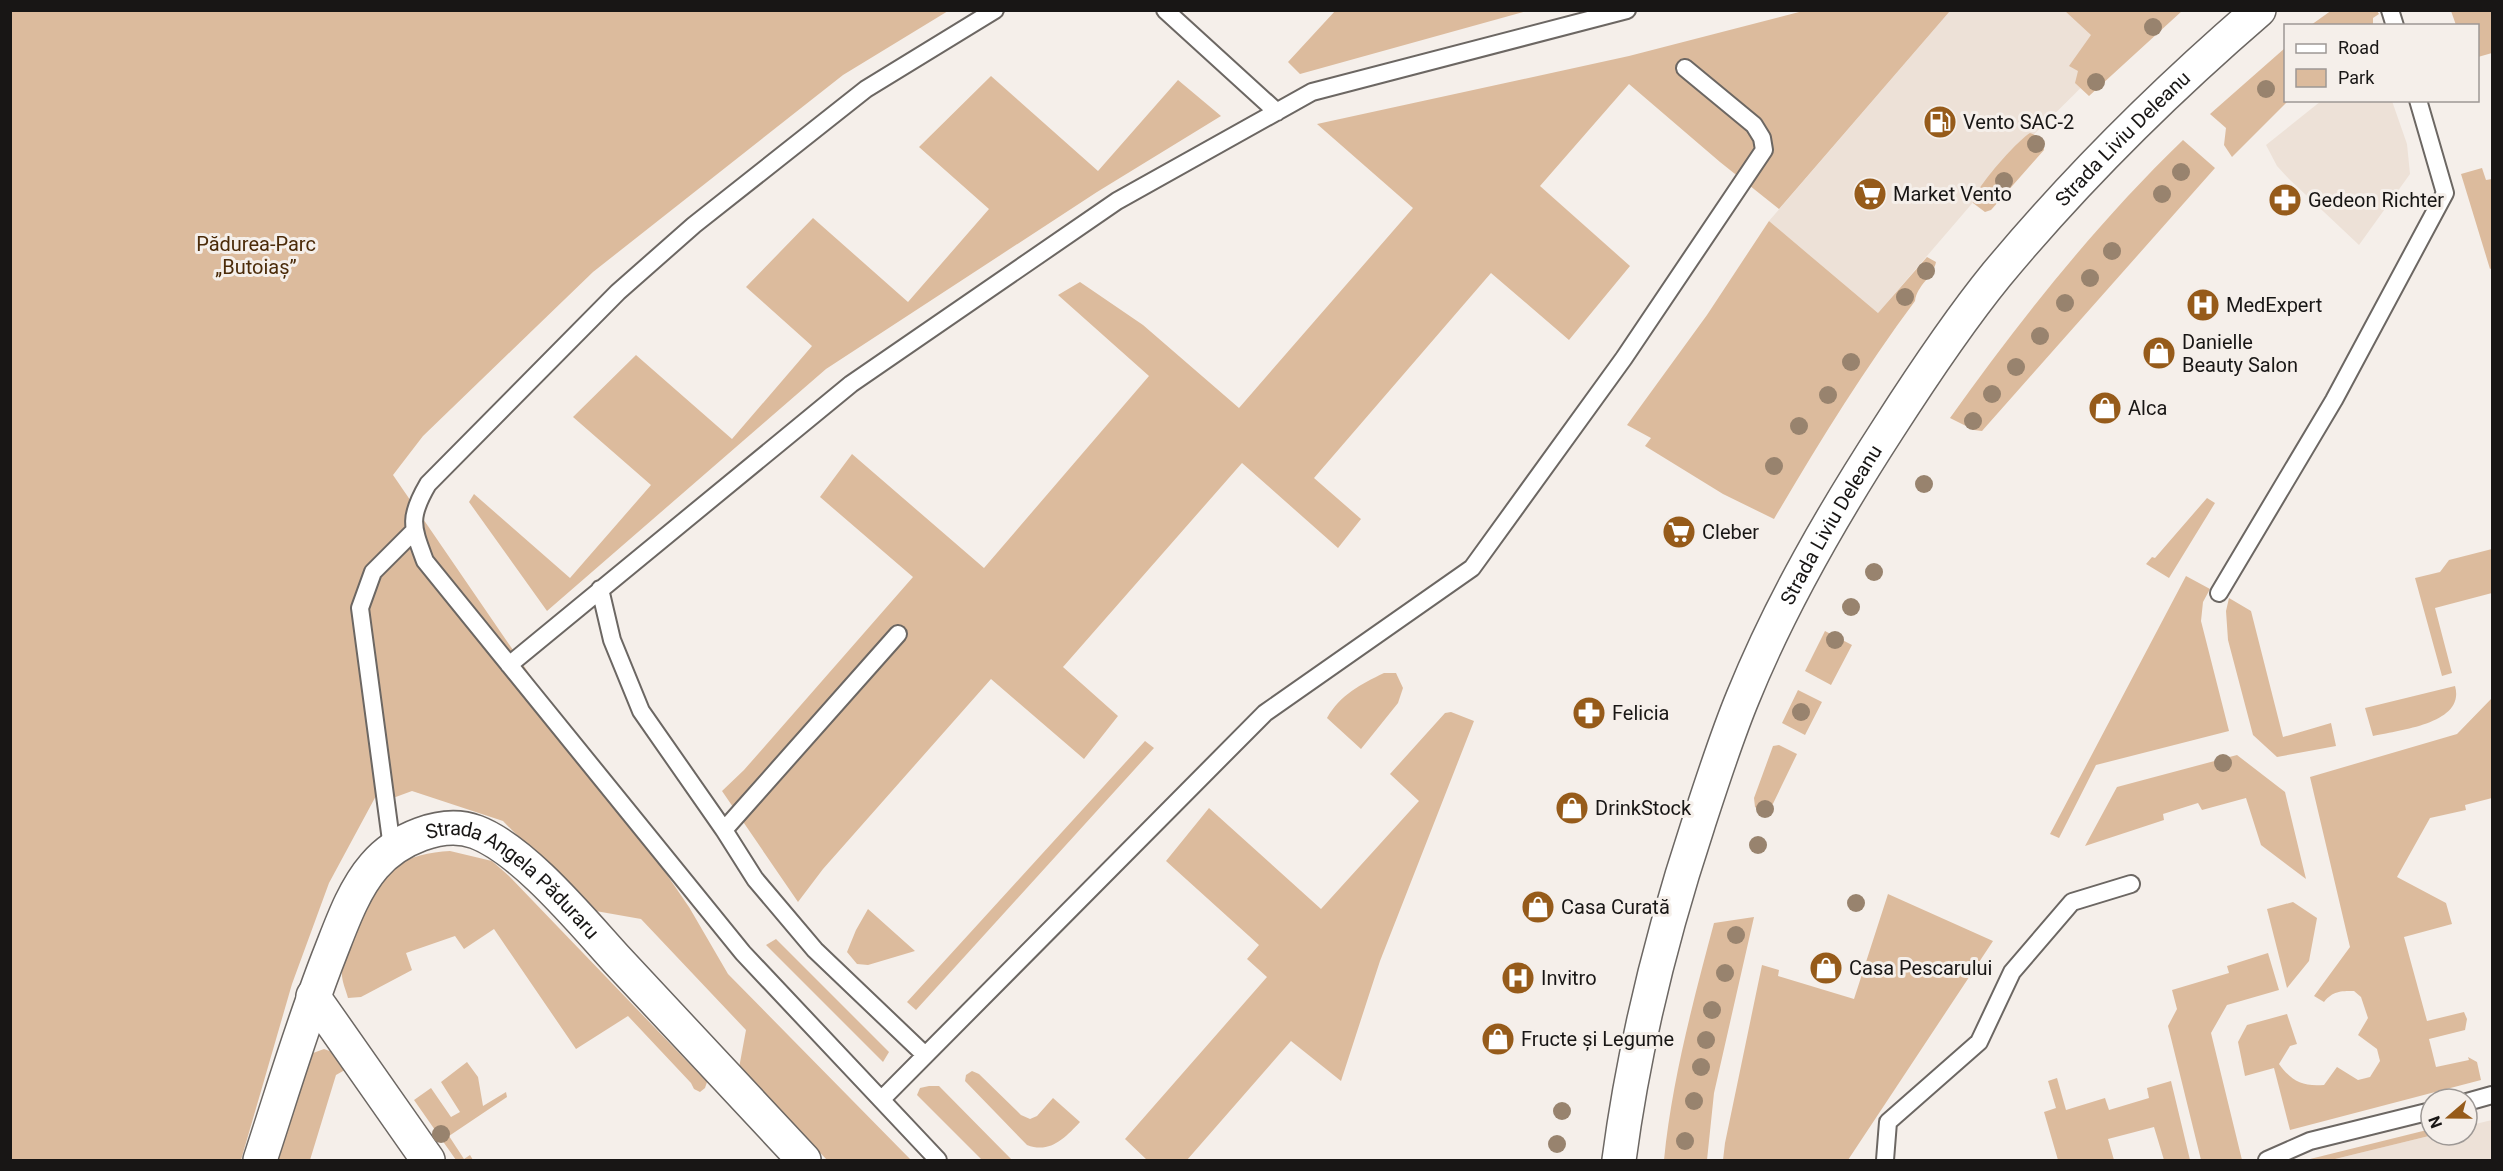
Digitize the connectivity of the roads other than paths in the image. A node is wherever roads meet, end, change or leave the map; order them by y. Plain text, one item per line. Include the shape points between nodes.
1 (995, 10) edge
2 (1165, 10) edge
3 (1628, 10) edge
4 (2259, 11) edge
5 (1685, 68) dead end
6 (2419, 102) edge
7 (1277, 112) junction
8 (414, 531) junction
9 (600, 589) junction
10 (2219, 593) dead end
11 (898, 634) dead end
12 (509, 665) junction
13 (724, 830) junction
14 (392, 848) junction
15 (2131, 884) dead end
16 (313, 996) junction
17 (925, 1055) junction
18 (882, 1099) junction
19 (2419, 1113) edge
20 (260, 1161) edge
21 (428, 1161) edge
22 (804, 1161) edge
23 (938, 1161) edge
24 (1619, 1161) edge
25 (1885, 1161) edge
26 (2267, 1161) edge

1 - 8 lane via 866,89 694,225 618,292 428,484 415,507
2 - 7 lane
3 - 7 lane via 1312,92
4 - 24 main road, Strada Liviu Deleanu via 2159,100 2054,208 1995,276 1919,380 1794,588 1743,697 1673,902 1638,1044
5 - 17 lane via 1754,125 1764,150 1624,358 1472,568 1265,713
6 - 10 lane via 2445,193 2334,400
7 - 9 lane via 1117,201 851,384
8 - 12 lane via 425,561
8 - 14 lane via 373,572 360,608
9 - 12 lane
9 - 13 lane via 612,640 641,711
11 - 13 lane
12 - 18 lane via 743,953
13 - 17 lane via 755,879 815,950
14 - 16 main road, Strada Angela Păduraru via 374,866 358,892
14 - 22 main road, Strada Angela Păduraru via 415,836 456,829 475,832 506,849 553,891
15 - 25 lane via 2072,902 2012,972 1979,1042 1888,1122
16 - 20 main road, Strada Angela Păduraru
16 - 21 main road
17 - 18 lane
18 - 23 lane
19 - 26 lane via 2310,1141

